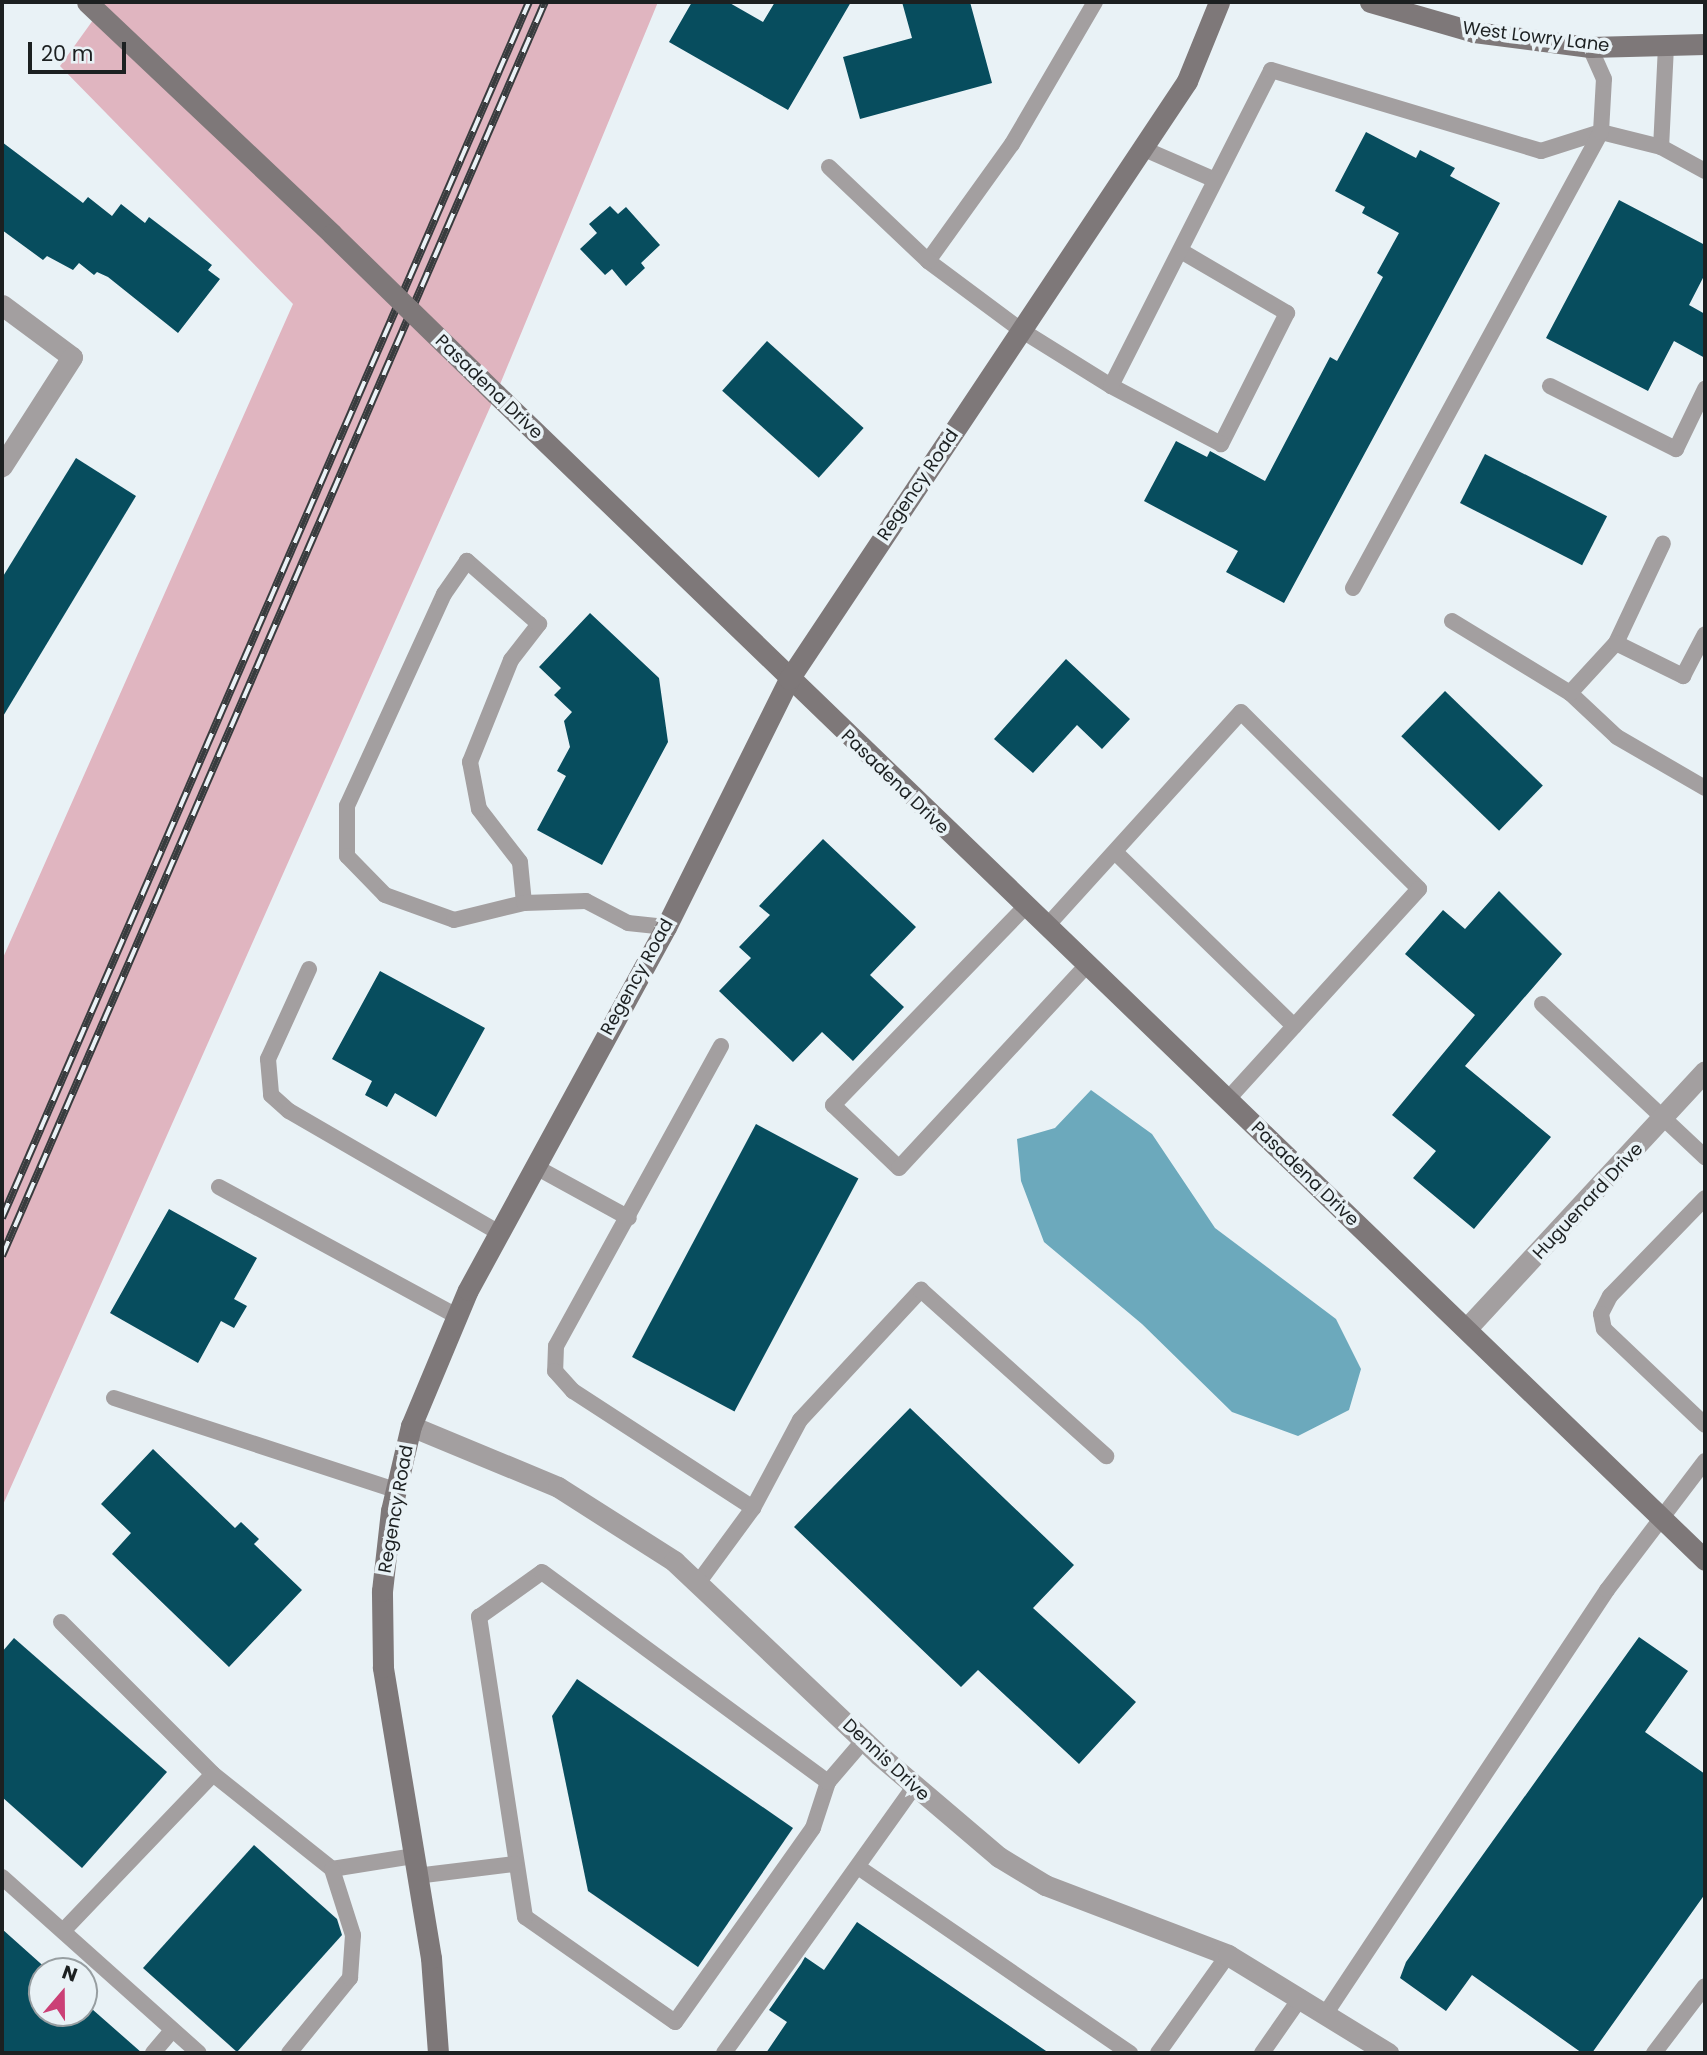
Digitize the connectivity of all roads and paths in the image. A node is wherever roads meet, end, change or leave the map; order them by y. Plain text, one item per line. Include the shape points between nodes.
1 (88, 2) edge
2 (1095, 2) edge
3 (1219, 2) edge
4 (1370, 2) edge
5 (1705, 44) edge
6 (1666, 46) junction
7 (1590, 47) junction
8 (1601, 132) junction
9 (1142, 148) junction
10 (1661, 148) junction
11 (829, 167) dead end
12 (1705, 171) edge
13 (1213, 179) junction
14 (1181, 251) junction
15 (928, 261) junction
16 (2, 305) edge
17 (1021, 330) junction
18 (1111, 386) junction
19 (1550, 386) dead end
20 (1705, 388) edge
21 (2, 466) edge
22 (1663, 543) dead end
23 (1353, 588) dead end
24 (1452, 621) dead end
25 (1705, 634) edge
26 (1616, 643) junction
27 (789, 679) junction
28 (1570, 693) junction
29 (1705, 788) edge
30 (1115, 852) junction
31 (524, 903) junction
32 (1025, 907) junction
33 (666, 927) junction
34 (1046, 927) junction
35 (1086, 966) junction
36 (309, 969) dead end
37 (1542, 1004) dead end
38 (1294, 1026) junction
39 (721, 1046) dead end
40 (1705, 1070) edge
41 (1227, 1100) junction
42 (1665, 1116) junction
43 (1705, 1157) edge
44 (534, 1166) junction
45 (219, 1187) dead end
46 (1705, 1198) edge
47 (629, 1218) junction
48 (498, 1232) junction
49 (455, 1315) junction
50 (1467, 1328) junction
51 (114, 1398) dead end
52 (1705, 1425) edge
53 (411, 1426) junction
54 (1106, 1455) dead end
55 (1705, 1461) edge
56 (396, 1490) junction
57 (753, 1508) junction
58 (1661, 1518) junction
59 (1705, 1560) edge
60 (698, 1583) junction
61 (61, 1622) dead end
62 (864, 1740) junction
63 (213, 1774) junction
64 (828, 1782) junction
65 (915, 1787) junction
66 (514, 1864) junction
67 (415, 1866) junction
68 (858, 1867) junction
69 (332, 1868) junction
70 (2, 1877) edge
71 (63, 1931) junction
72 (1228, 1955) junction
73 (1705, 1986) edge
74 (1301, 1997) junction
75 (1326, 2013) junction
76 (172, 2030) junction
77 (153, 2053) edge
78 (199, 2053) edge
79 (289, 2053) edge
80 (438, 2053) edge
81 (724, 2053) edge
82 (1130, 2053) edge
83 (1158, 2053) edge
84 (1262, 2053) edge
85 (1388, 2053) edge
86 (1654, 2053) edge

1 - 27 street, Pasadena Drive, bridge
2 - 15 lane via 1013,144
3 - 9 street, Regency Road via 1187,81
4 - 7 street, West Lowry Lane via 1474,32
5 - 6 street, West Lowry Lane
6 - 7 street, West Lowry Lane
6 - 10 lane
7 - 8 lane via 1604,79
8 - 10 lane
8 - 13 lane via 1541,151 1270,70
8 - 23 lane
9 - 13 lane
9 - 17 street, Regency Road
10 - 12 lane
11 - 15 lane
13 - 14 lane
14 - 18 lane
14 - 18 lane via 1287,313 1221,444
15 - 17 lane
16 - 21 street via 72,357
17 - 18 lane
17 - 27 street, Regency Road
19 - 20 lane via 1676,449
22 - 26 lane
24 - 28 lane
25 - 26 lane via 1684,676
26 - 28 lane
27 - 32 street, Pasadena Drive
27 - 33 street, Regency Road
28 - 29 lane via 1617,737
30 - 34 lane
30 - 38 lane
30 - 38 lane via 1241,712 1419,888
31 - 31 lane via 454,920 385,895 347,856 347,806 444,594 467,561 539,624 511,660 470,762 479,809 520,862
31 - 33 lane via 586,901 628,923
32 - 34 street, Pasadena Drive
32 - 35 lane via 833,1105 899,1168
33 - 44 street, Regency Road
34 - 35 street, Pasadena Drive
35 - 41 street, Pasadena Drive
36 - 48 lane via 268,1059 271,1095 289,1111
37 - 42 lane
38 - 41 lane
39 - 47 lane
40 - 42 street, Huguenard Drive
41 - 50 street, Pasadena Drive
42 - 43 lane
42 - 50 street, Huguenard Drive
44 - 47 lane
44 - 48 street, Regency Road
45 - 49 lane
46 - 52 lane via 1610,1296 1601,1314 1604,1329
47 - 57 lane via 556,1346 555,1371 573,1391
48 - 49 street, Regency Road
49 - 53 street, Regency Road
50 - 58 street, Pasadena Drive
51 - 56 lane
53 - 56 street, Regency Road
53 - 60 street, Dennis Drive via 589,1503 674,1561
54 - 57 lane via 920,1290 800,1420
55 - 58 lane
56 - 67 street, Regency Road via 382,1591 383,1667
57 - 60 lane
58 - 59 street, Pasadena Drive
58 - 75 lane via 1607,1590
60 - 62 street, Dennis Drive
61 - 63 lane
62 - 64 lane
62 - 65 street, Dennis Drive
63 - 69 lane
63 - 71 lane
64 - 66 lane via 813,1828 675,2022 525,1917
64 - 66 lane via 542,1572 479,1617
65 - 68 lane
65 - 72 street, Dennis Drive via 999,1857 1045,1885
66 - 67 lane
67 - 69 lane
67 - 80 street, Regency Road via 431,1958
68 - 81 lane
68 - 82 lane
69 - 79 lane via 353,1934 350,1978
70 - 71 lane
71 - 76 lane
72 - 74 street, Dennis Drive
72 - 83 lane
73 - 86 lane
74 - 75 street, Dennis Drive
74 - 84 lane
75 - 85 street, Dennis Drive
76 - 77 lane
76 - 78 lane

